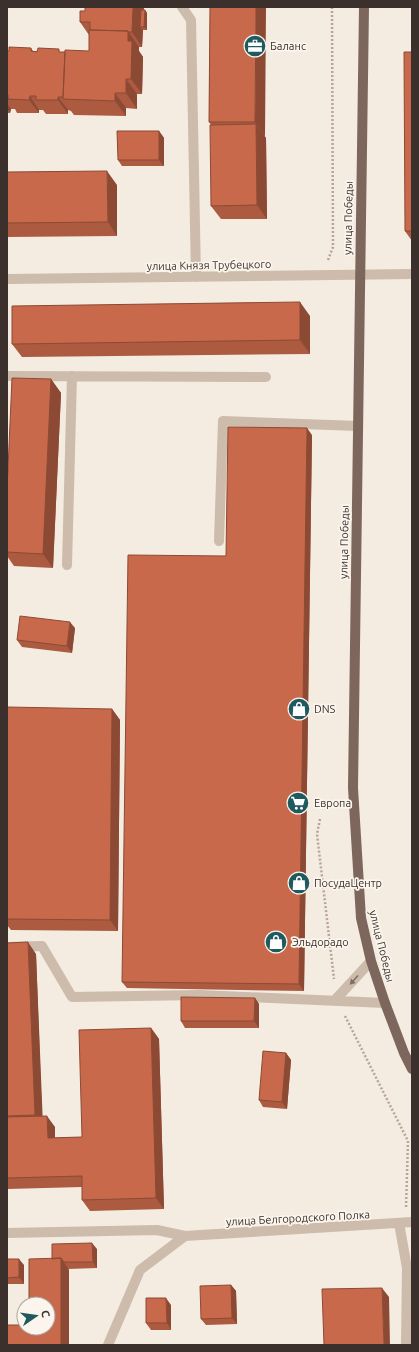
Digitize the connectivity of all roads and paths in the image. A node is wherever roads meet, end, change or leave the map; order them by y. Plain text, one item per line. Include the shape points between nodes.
1 (182, 7) edge
2 (332, 7) edge
3 (364, 7) edge
4 (412, 274) edge
5 (322, 275) junction
6 (359, 275) junction
7 (196, 277) junction
8 (7, 279) edge
9 (7, 376) edge
10 (72, 376) junction
11 (266, 377) dead end
12 (358, 426) junction
13 (219, 541) dead end
14 (67, 565) dead end
15 (320, 819) dead end
16 (7, 947) edge
17 (371, 961) junction
18 (336, 1000) junction
19 (385, 1002) junction
20 (412, 1069) edge
21 (406, 1223) edge
22 (7, 1233) edge
23 (185, 1236) junction
24 (108, 1345) edge
25 (406, 1345) edge

1 - 7 street via 191,20
2 - 5 path via 333,247
3 - 6 main road, улица Победы
4 - 6 street, улица Князя Трубецкого
5 - 6 street, улица Князя Трубецкого
5 - 7 street, улица Князя Трубецкого
6 - 12 main road, улица Победы
7 - 8 street, улица Князя Трубецкого
9 - 10 street
10 - 11 street
10 - 14 street
12 - 13 street via 223,421
12 - 17 main road, улица Победы via 353,788 361,918
15 - 18 path via 317,834
16 - 18 street via 42,946 72,997 199,995
17 -> 18 street
17 - 19 main road, улица Победы
18 - 19 street
18 - 21 path via 408,1141
19 - 20 main road, улица Победы
21 - 23 street, улица Белгородского Полка
21 - 25 street
22 - 23 street, улица Белгородского Полка via 157,1230
23 - 24 street via 140,1270

